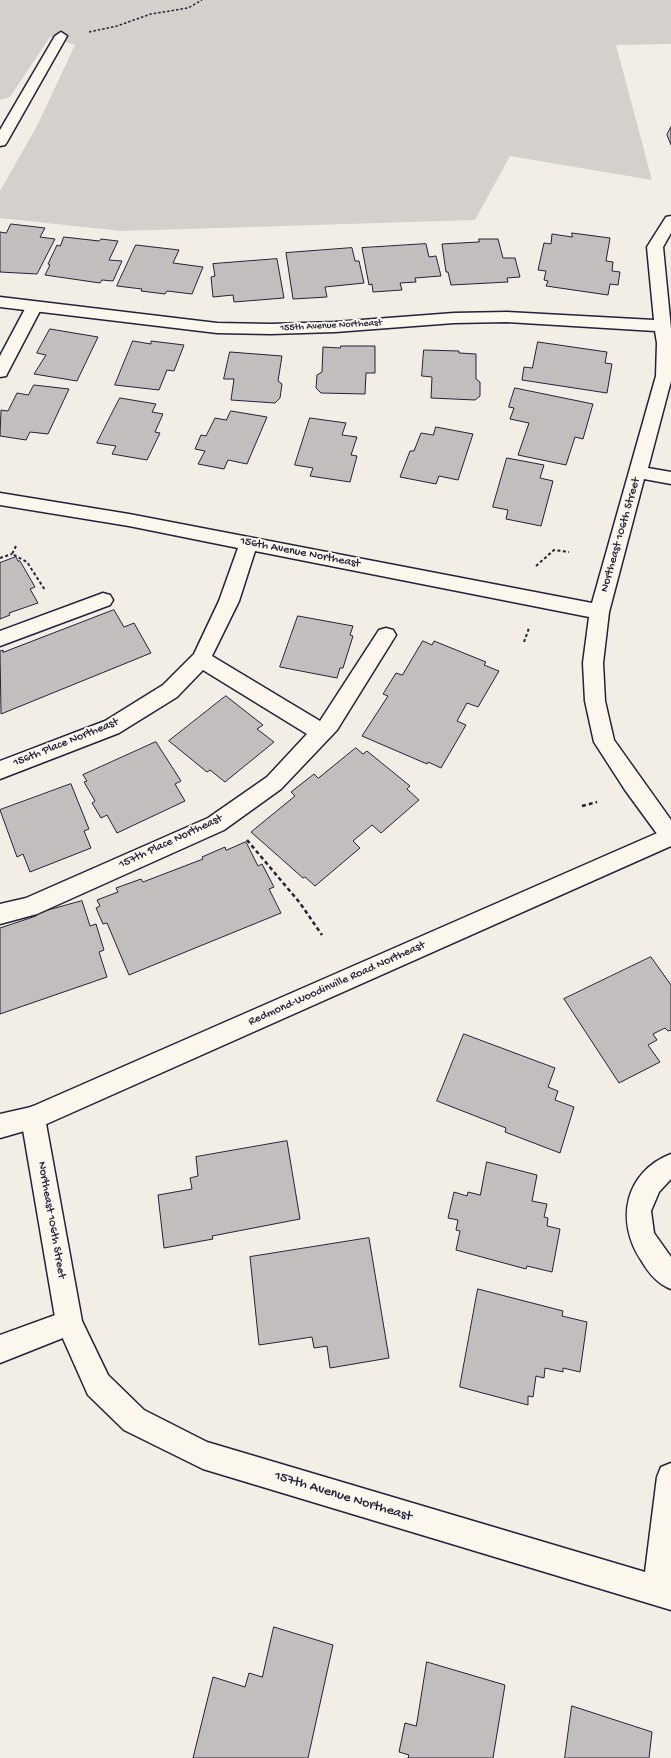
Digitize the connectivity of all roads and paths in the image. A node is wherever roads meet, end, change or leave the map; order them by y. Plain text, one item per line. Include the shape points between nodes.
1 (202, 0) edge
2 (61, 36) joint
3 (0, 142) edge
4 (671, 220) edge
5 (0, 302) edge
6 (34, 307) junction
7 (662, 326) junction
8 (0, 372) edge
9 (638, 472) junction
10 (671, 478) edge
11 (0, 499) edge
12 (249, 543) junction
13 (16, 546) dead end
14 (569, 552) dead end
15 (12, 554) junction
16 (0, 558) edge
17 (536, 566) dead end
18 (46, 592) dead end
19 (103, 600) dead end
20 (599, 612) junction
21 (530, 622) dead end
22 (386, 635) dead end
23 (0, 639) edge
24 (524, 642) dead end
25 (201, 659) junction
26 (322, 733) junction
27 (0, 770) edge
28 (597, 802) dead end
29 (582, 806) dead end
30 (671, 836) edge
31 (246, 839) dead end
32 (0, 914) edge
33 (322, 935) dead end
34 (33, 1118) junction
35 (0, 1126) edge
36 (671, 1166) edge
37 (671, 1276) edge
38 (69, 1323) junction
39 (0, 1349) edge
40 (671, 1477) edge
41 (664, 1593) edge

1 - 2 path via 188,8 151,14 117,26
2 - 3 street
4 - 7 street, Northeast 106th Street via 655,247
5 - 6 street, 155th Avenue Northeast
6 - 7 street, 155th Avenue Northeast via 217,328 271,329 507,317
6 - 8 street
7 - 9 street, Northeast 106th Street via 665,343 664,376
9 - 10 street
9 - 20 street, Northeast 106th Street
11 - 12 street, 156th Avenue Northeast
12 - 20 street, 156th Avenue Northeast
12 - 25 street, 156th Place Northeast via 230,601
13 - 15 path
14 - 17 path via 554,550
15 - 16 path
15 - 18 path via 27,562
19 - 23 street
20 - 30 street, Northeast 106th Street via 593,663 595,701 604,742
21 - 24 path
22 - 26 street, 157th Place Northeast
25 - 26 street
25 - 27 street, 156th Place Northeast via 170,691 112,727
26 - 32 street, 157th Place Northeast via 274,783 216,824 28,907
28 - 29 path
30 - 34 street, Redmond-Woodinville Road Northeast
31 - 33 path via 300,903
34 - 35 street, Redmond-Woodinville Road Northeast
34 - 38 street, Northeast 106th Street
36 - 37 street via 652,1179 641,1197 638,1218 643,1240 654,1260
38 - 39 street
38 - 41 street, 157th Avenue Northeast via 98,1385 134,1420 203,1455
40 - 41 street

